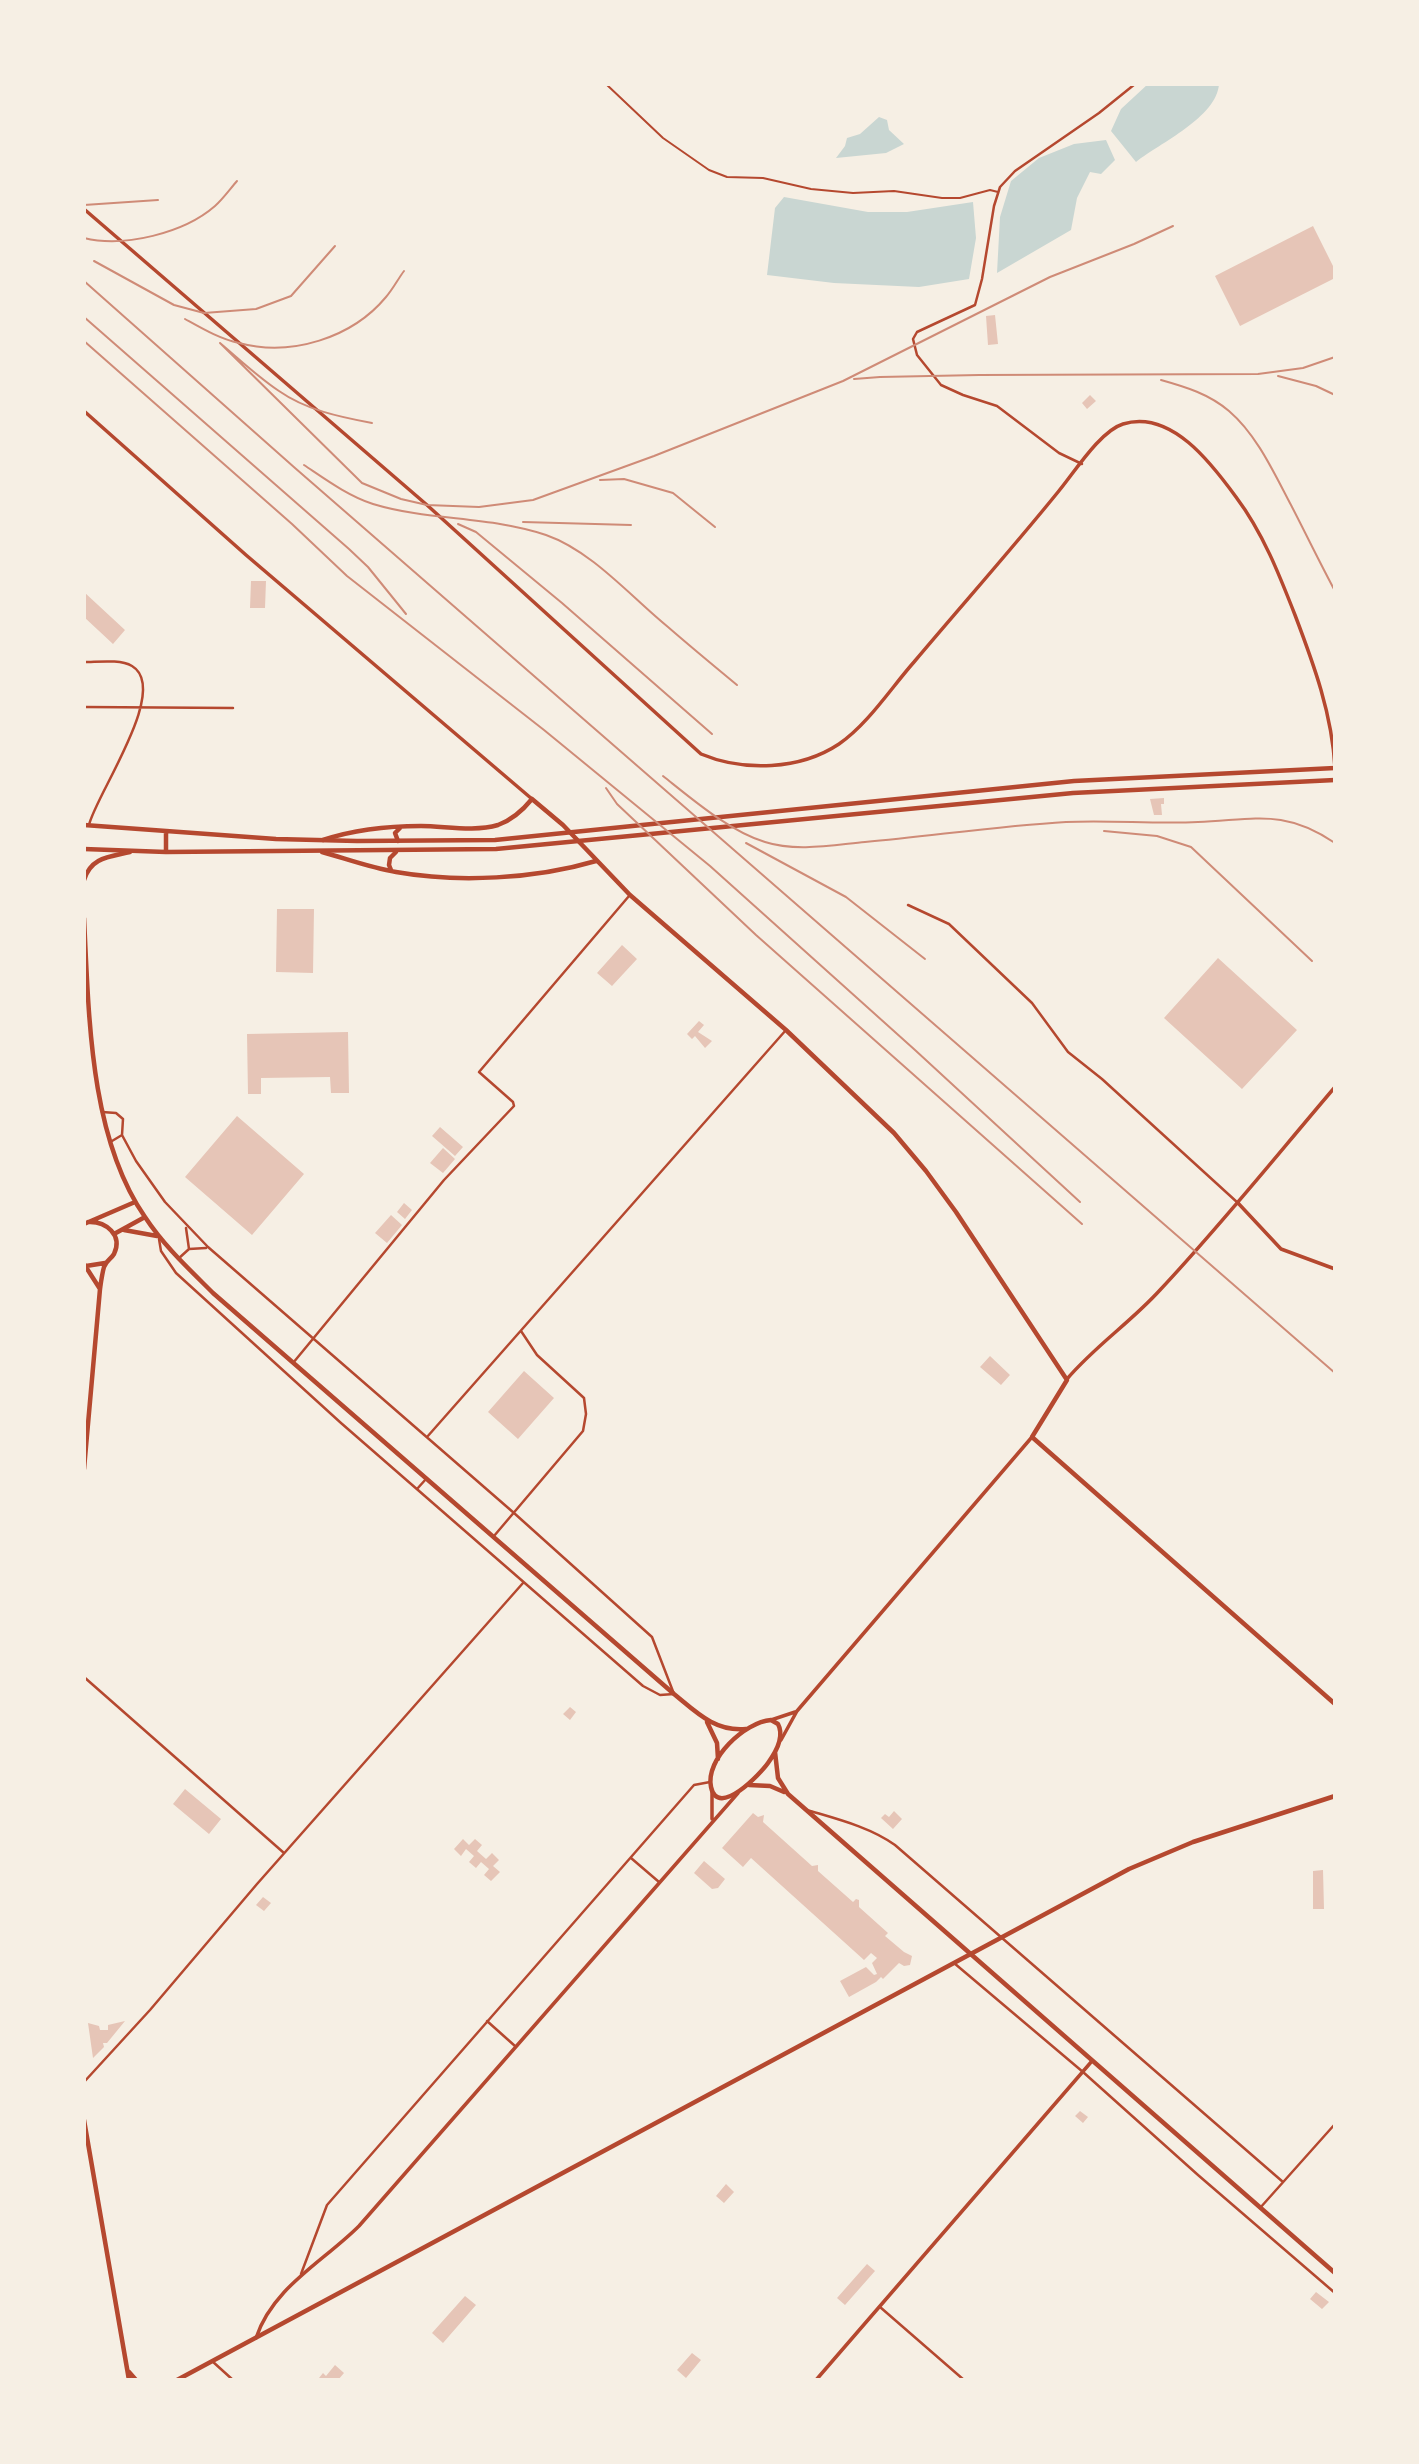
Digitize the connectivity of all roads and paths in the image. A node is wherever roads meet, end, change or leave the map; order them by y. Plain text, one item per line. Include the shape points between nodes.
1 (606, 84) edge
2 (1135, 84) edge
3 (998, 192) junction
4 (84, 209) edge
5 (84, 411) edge
6 (1082, 464) junction
7 (84, 662) edge
8 (84, 707) edge
9 (141, 708) junction
10 (233, 708) dead end
11 (1335, 768) edge
12 (1137, 778) junction
13 (1335, 780) edge
14 (1138, 789) junction
15 (532, 799) junction
16 (86, 825) edge
17 (401, 827) junction
18 (166, 831) junction
19 (306, 839) junction
20 (322, 840) junction
21 (398, 841) junction
22 (84, 849) edge
23 (130, 852) junction
24 (166, 852) junction
25 (306, 852) junction
26 (322, 852) junction
27 (396, 852) junction
28 (596, 862) junction
29 (391, 871) junction
30 (84, 880) edge
31 (630, 895) junction
32 (908, 905) dead end
33 (84, 918) edge
34 (786, 1030) junction
35 (1335, 1087) edge
36 (102, 1112) junction
37 (122, 1135) junction
38 (109, 1142) junction
39 (135, 1202) junction
40 (1238, 1203) junction
41 (145, 1217) junction
42 (86, 1223) edge
43 (186, 1225) junction
44 (124, 1230) junction
45 (114, 1234) junction
46 (159, 1236) junction
47 (208, 1247) junction
48 (189, 1249) junction
49 (178, 1259) junction
50 (106, 1263) junction
51 (85, 1265) edge
52 (1335, 1269) edge
53 (100, 1289) junction
54 (520, 1331) junction
55 (312, 1339) junction
56 (293, 1363) junction
57 (1067, 1380) junction
58 (427, 1437) junction
59 (1032, 1437) junction
60 (84, 1469) edge
61 (426, 1479) junction
62 (417, 1489) junction
63 (514, 1513) junction
64 (494, 1536) junction
65 (523, 1583) junction
66 (84, 1676) edge
67 (674, 1694) junction
68 (1335, 1704) edge
69 (797, 1711) junction
70 (704, 1718) junction
71 (771, 1720) junction
72 (746, 1729) junction
73 (780, 1742) junction
74 (775, 1752) junction
75 (718, 1759) junction
76 (711, 1784) junction
77 (747, 1786) junction
78 (740, 1791) junction
79 (788, 1794) junction
80 (1335, 1796) edge
81 (805, 1809) junction
82 (710, 1824) junction
83 (284, 1853) junction
84 (631, 1858) junction
85 (659, 1882) junction
86 (1001, 1938) junction
87 (971, 1954) junction
88 (954, 1963) junction
89 (488, 2021) junction
90 (515, 2046) junction
91 (1092, 2061) junction
92 (1083, 2072) junction
93 (84, 2082) edge
94 (84, 2120) edge
95 (1335, 2124) edge
96 (1283, 2182) junction
97 (1260, 2208) junction
98 (1335, 2273) edge
99 (301, 2274) junction
100 (1335, 2292) edge
101 (880, 2307) junction
102 (256, 2338) junction
103 (212, 2361) junction
104 (127, 2369) junction
105 (129, 2380) edge
106 (136, 2380) edge
107 (177, 2380) edge
108 (233, 2380) edge
109 (816, 2380) edge
110 (964, 2380) edge

1 - 3 lane via 663,138 727,177 762,178 811,189 894,191 942,198
2 - 3 street via 1015,171
3 - 6 street via 975,305 917,332 915,350 941,385 997,406 1059,453
4 - 6 street via 427,505 701,754 714,760 777,765 840,743
5 - 15 street
6 - 11 street via 1115,427 1144,423 1181,436 1220,475 1264,541 1291,606 1327,710
7 - 9 street via 134,667 143,686
8 - 9 street
9 - 10 street
9 - 16 street
11 - 12 main road
12 - 14 main road
12 - 21 main road via 978,789 543,835
13 - 14 main road
14 - 27 main road via 544,845
15 - 17 main road via 523,810 491,826
15 - 28 main road
16 - 18 main road
17 - 20 main road
17 - 21 main road via 396,833
18 - 19 main road
18 - 24 main road
19 - 20 main road
19 - 25 main road
20 - 21 main road
22 - 23 main road
23 - 24 main road
23 - 30 main road via 97,861 87,869
24 - 25 main road
25 - 26 main road
26 - 27 main road
26 - 29 main road
27 - 29 main road via 388,862
28 - 29 main road via 501,878
28 - 31 main road
31 - 34 main road
31 - 55 street via 479,1072 514,1106 444,1180
32 - 40 street via 949,924 1032,1003 1068,1052
33 - 36 main road
34 - 54 street
34 - 57 main road via 883,1121 926,1171
35 - 40 street
36 - 37 street via 120,1115
36 - 38 main road
37 - 38 street
37 - 43 street via 151,1184
38 - 39 main road
39 - 41 main road
39 - 42 main road
40 - 52 street via 1281,1249
40 - 57 street via 1181,1268
41 - 44 main road
41 - 46 main road
42 - 45 main road via 104,1223
43 - 47 street
43 - 48 street
44 - 45 main road
44 - 46 main road
45 - 50 main road via 116,1246
46 - 49 main road
46 - 62 street via 161,1251 176,1273
47 - 48 street
47 - 55 street
48 - 49 street
49 - 56 main road
50 - 51 main road
50 - 53 main road
51 - 53 main road
53 - 60 main road
54 - 58 street
54 - 63 street via 537,1355 584,1398 586,1414 583,1431
55 - 56 street
55 - 58 street
56 - 61 main road
57 - 59 main road
58 - 63 street
59 - 68 main road
59 - 69 street
61 - 62 street
61 - 64 main road
62 - 65 street
63 - 64 street
63 - 67 street via 652,1637
64 - 67 main road
65 - 67 street via 643,1686 660,1695
65 - 83 street
66 - 83 street
67 - 70 main road
69 - 71 street
69 - 73 street
70 - 72 main road via 720,1727
70 - 75 main road via 713,1731
71 - 72 main road
71 - 73 main road via 780,1727
72 - 75 main road
73 - 74 main road
74 - 77 main road
74 - 79 main road via 778,1778
75 - 76 main road
76 - 78 main road via 724,1798
76 - 82 street via 714,1812
76 - 84 street via 694,1785
77 - 78 main road
77 - 79 main road via 770,1786
78 - 82 street
79 - 81 main road
80 - 86 main road via 1160,1855
81 - 86 street via 888,1839
81 - 87 main road
82 - 85 street
83 - 93 street
84 - 85 street
84 - 89 street
85 - 90 street
86 - 87 main road
86 - 96 street
87 - 88 main road
87 - 91 main road
88 - 92 street
88 - 102 main road
89 - 90 street
89 - 99 street via 327,2205
90 - 99 street via 359,2226
91 - 92 street
91 - 97 main road
92 - 100 street
92 - 101 street
94 - 104 main road
95 - 96 street
96 - 97 street
97 - 98 main road
99 - 102 street via 266,2316
101 - 109 street
101 - 110 street
102 - 103 main road
103 - 107 main road
103 - 108 street
104 - 105 main road
104 - 106 main road

